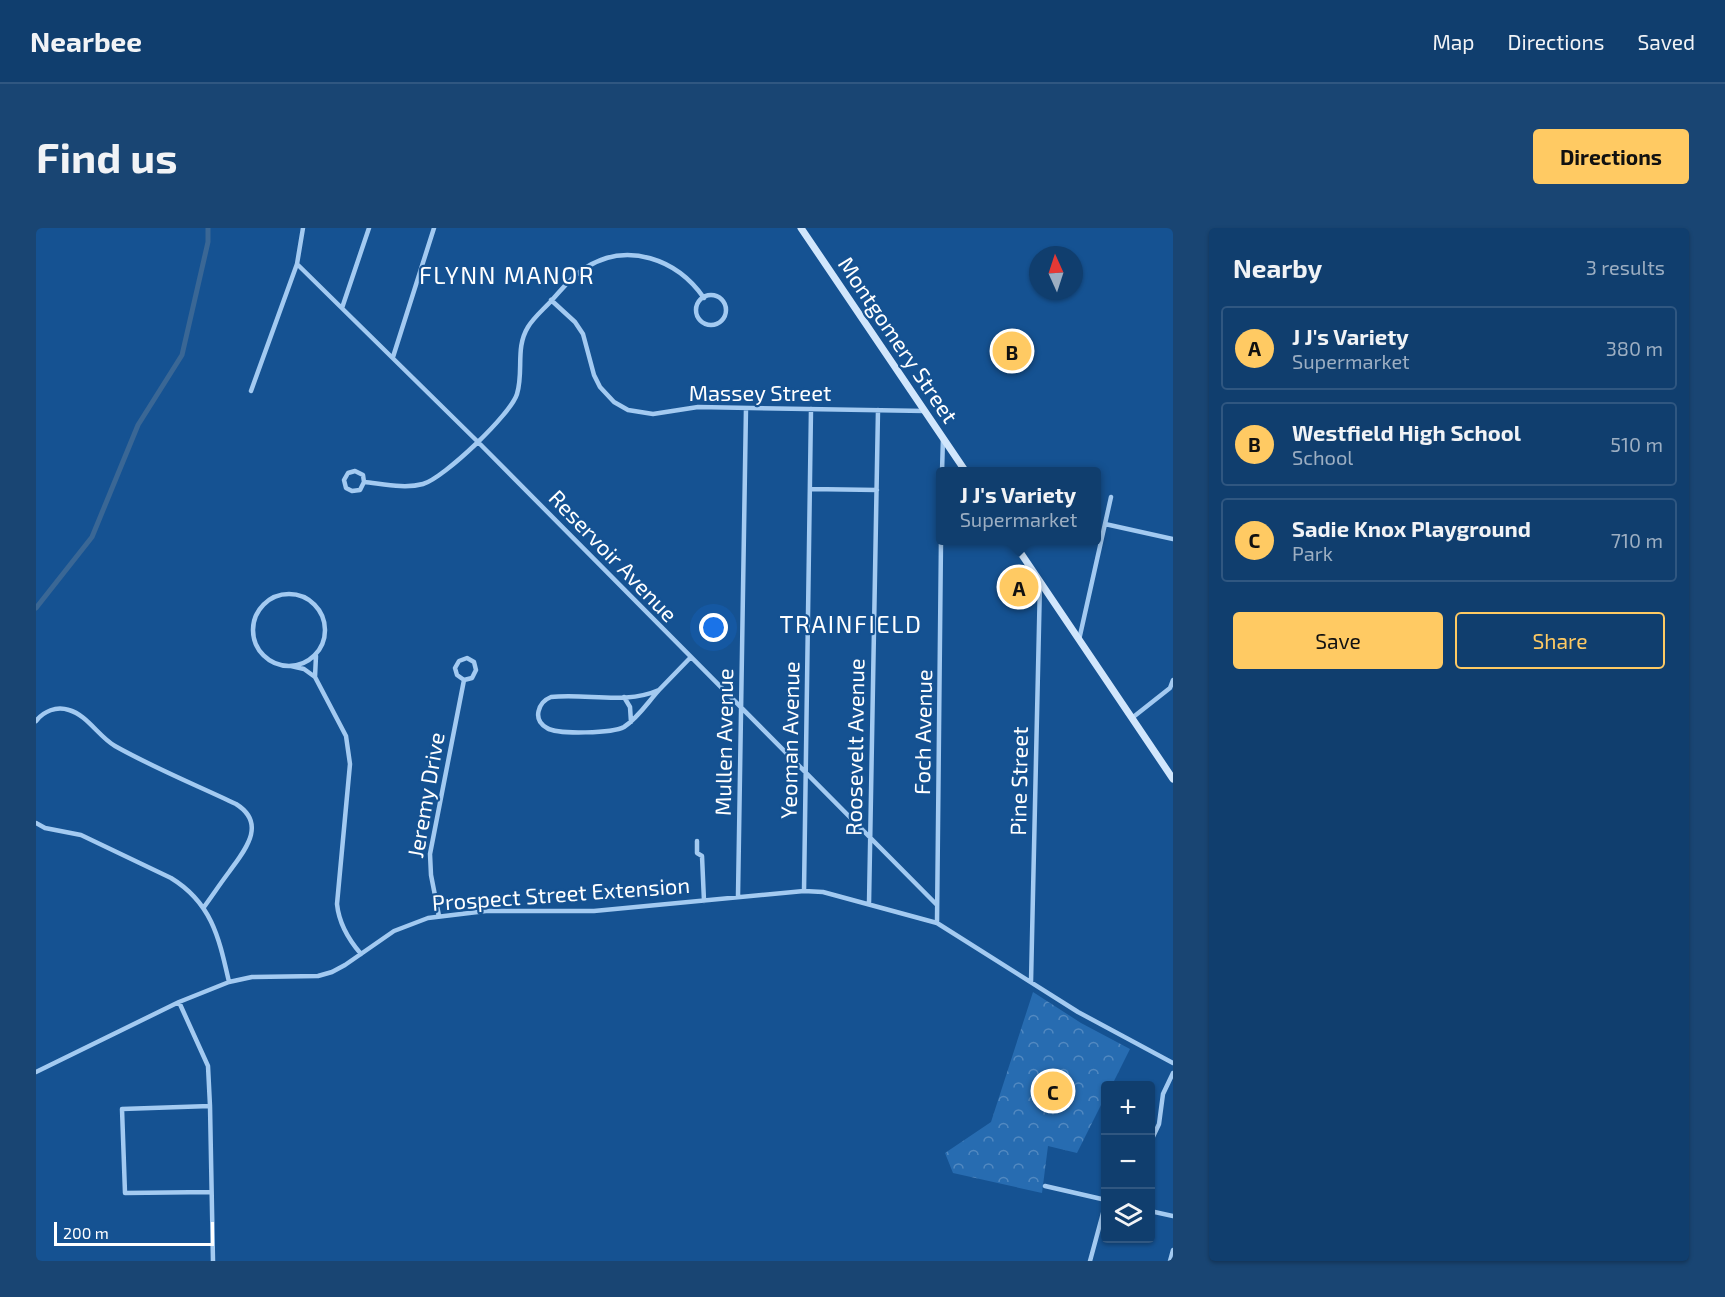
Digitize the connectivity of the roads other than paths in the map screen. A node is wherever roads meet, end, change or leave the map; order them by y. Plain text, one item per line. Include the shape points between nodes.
1 (303, 228) edge
2 (369, 228) edge
3 (434, 228) edge
4 (801, 228) edge
5 (297, 264) junction
6 (704, 298) junction
7 (551, 300) junction
8 (342, 308) junction
9 (393, 357) junction
10 (251, 391) dead end
11 (746, 408) junction
12 (811, 409) junction
13 (878, 410) junction
14 (925, 411) junction
15 (943, 437) junction
16 (477, 441) junction
17 (942, 467) edge
18 (963, 467) edge
19 (364, 482) junction
20 (810, 489) junction
21 (877, 490) junction
22 (1111, 497) dead end
23 (1105, 524) junction
24 (1173, 539) edge
25 (1101, 543) edge
26 (941, 545) edge
27 (1015, 545) edge
28 (1100, 545) edge
29 (1040, 581) junction
30 (1080, 640) junction
31 (317, 654) junction
32 (690, 658) junction
33 (291, 666) junction
34 (315, 677) junction
35 (464, 680) junction
36 (1173, 680) edge
37 (1171, 689) edge
38 (659, 690) junction
39 (624, 697) junction
40 (741, 708) junction
41 (1132, 718) junction
42 (36, 721) edge
43 (631, 722) junction
44 (806, 773) junction
45 (1173, 779) edge
46 (36, 823) edge
47 (870, 840) junction
48 (697, 841) dead end
49 (804, 891) junction
50 (738, 896) junction
51 (704, 901) junction
52 (869, 903) junction
53 (937, 905) junction
54 (204, 908) junction
55 (440, 916) junction
56 (937, 923) junction
57 (361, 954) junction
58 (229, 982) junction
59 (1031, 982) junction
60 (179, 1002) junction
61 (1173, 1063) edge
62 (36, 1072) edge
63 (1173, 1073) edge
64 (210, 1106) junction
65 (1154, 1135) edge
66 (1045, 1186) dead end
67 (211, 1192) junction
68 (1101, 1200) edge
69 (1155, 1212) edge
70 (1173, 1216) edge
71 (1101, 1220) edge
72 (1173, 1250) edge
73 (213, 1261) edge
74 (1090, 1261) edge
75 (1170, 1261) edge

1 - 5 street
2 - 8 street
3 - 9 street
4 - 14 main road, Montgomery Street
5 - 8 street, Reservoir Avenue
5 - 10 street
6 - 6 street via 715,296 724,304 725,315 719,323 708,325 699,318 697,307
6 - 7 street via 670,265 627,255 585,268
7 - 11 street, Massey Street via 579,328 596,382 620,406 653,414 698,407
7 - 16 street via 529,325 521,342 516,398
8 - 9 street, Reservoir Avenue
9 - 16 street, Reservoir Avenue
11 - 12 street, Massey Street
11 - 40 street, Mullen Avenue
12 - 13 street, Massey Street
12 - 20 street, Yeoman Avenue
13 - 14 street, Massey Street
13 - 21 street, Roosevelt Avenue
14 - 15 main road, Montgomery Street
15 - 17 street
15 - 18 main road, Montgomery Street
16 - 19 street via 446,472 428,482 407,486
16 - 32 street, Reservoir Avenue
19 - 19 street via 360,489 352,491 345,487 344,478 357,471
20 - 21 street
20 - 44 street, Yeoman Avenue
21 - 47 street, Roosevelt Avenue
22 - 23 street
23 - 24 street
23 - 25 street
26 - 53 street, Foch Avenue
27 - 29 main road
28 - 30 street
29 - 30 main road
29 - 59 street, Pine Street
30 - 41 main road
31 - 33 street
31 - 33 street via 326,632 320,610 302,595 273,597 257,613 253,636 264,656 274,663
31 - 34 street
32 - 38 street
32 - 40 street, Reservoir Avenue
33 - 34 street
34 - 57 street via 349,747 337,904 346,933
35 - 35 street, Jeremy Drive via 455,668 467,658 474,662 476,670 472,678
35 - 55 street, Jeremy Drive via 430,854
36 - 37 street
37 - 41 street
38 - 39 street
38 - 43 street
39 - 43 street via 630,707
39 - 43 street via 551,696 542,702 538,717 544,727 555,730 607,732
40 - 44 street, Reservoir Avenue
40 - 50 street, Mullen Avenue
41 - 45 main road
42 - 54 street via 52,710 71,710 114,745 244,810 251,823 249,843
44 - 47 street, Reservoir Avenue
44 - 49 street, Yeoman Avenue
46 - 54 street via 81,835 163,874
47 - 52 street, Roosevelt Avenue
47 - 53 street, Reservoir Avenue
48 - 51 street via 697,853 702,856
49 - 50 street, Prospect Street Extension
49 - 52 street, Prospect Street Extension
50 - 51 street, Prospect Street Extension
51 - 55 street, Prospect Street Extension via 594,911 486,911
52 - 56 street, Prospect Street Extension
53 - 56 street, Foch Avenue
54 - 58 street via 216,933
55 - 57 street, Prospect Street Extension via 400,928
56 - 59 street, Prospect Street Extension
57 - 58 street, Prospect Street Extension via 325,974 252,977
58 - 60 street, Prospect Street Extension
59 - 61 street, Prospect Street Extension
60 - 62 street, Prospect Street Extension
60 - 64 street via 208,1066
63 - 65 street via 1163,1094
64 - 67 street
64 - 67 street via 122,1109 125,1193
66 - 68 street
67 - 73 street
69 - 70 street
71 - 74 street
72 - 75 street

